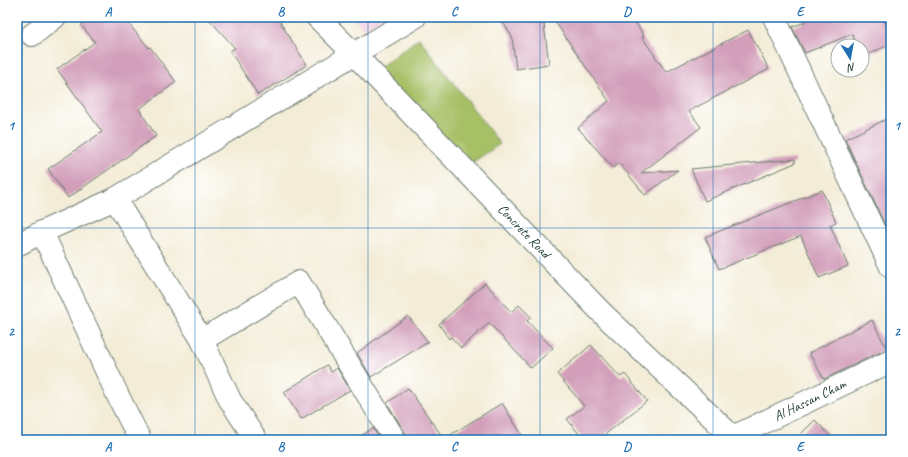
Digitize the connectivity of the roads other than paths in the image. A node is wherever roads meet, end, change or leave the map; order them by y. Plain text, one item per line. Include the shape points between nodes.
1 (55, 17) edge
2 (317, 17) edge
3 (415, 17) edge
4 (774, 17) edge
5 (32, 35) dead end
6 (354, 54) junction
7 (115, 199) junction
8 (42, 232) junction
9 (17, 245) edge
10 (891, 267) edge
11 (202, 340) junction
12 (891, 361) edge
13 (733, 439) edge
14 (140, 440) edge
15 (256, 440) edge
16 (395, 440) edge

1 - 5 street
2 - 6 street, Concrete Road
3 - 6 street
4 - 10 street
6 - 7 street
6 - 13 street, Concrete Road via 602,313
7 - 8 street
7 - 11 street
8 - 9 street
8 - 14 street
11 - 15 street via 230,400
11 - 16 street via 299,282
12 - 13 street, Al Hassan Cham

